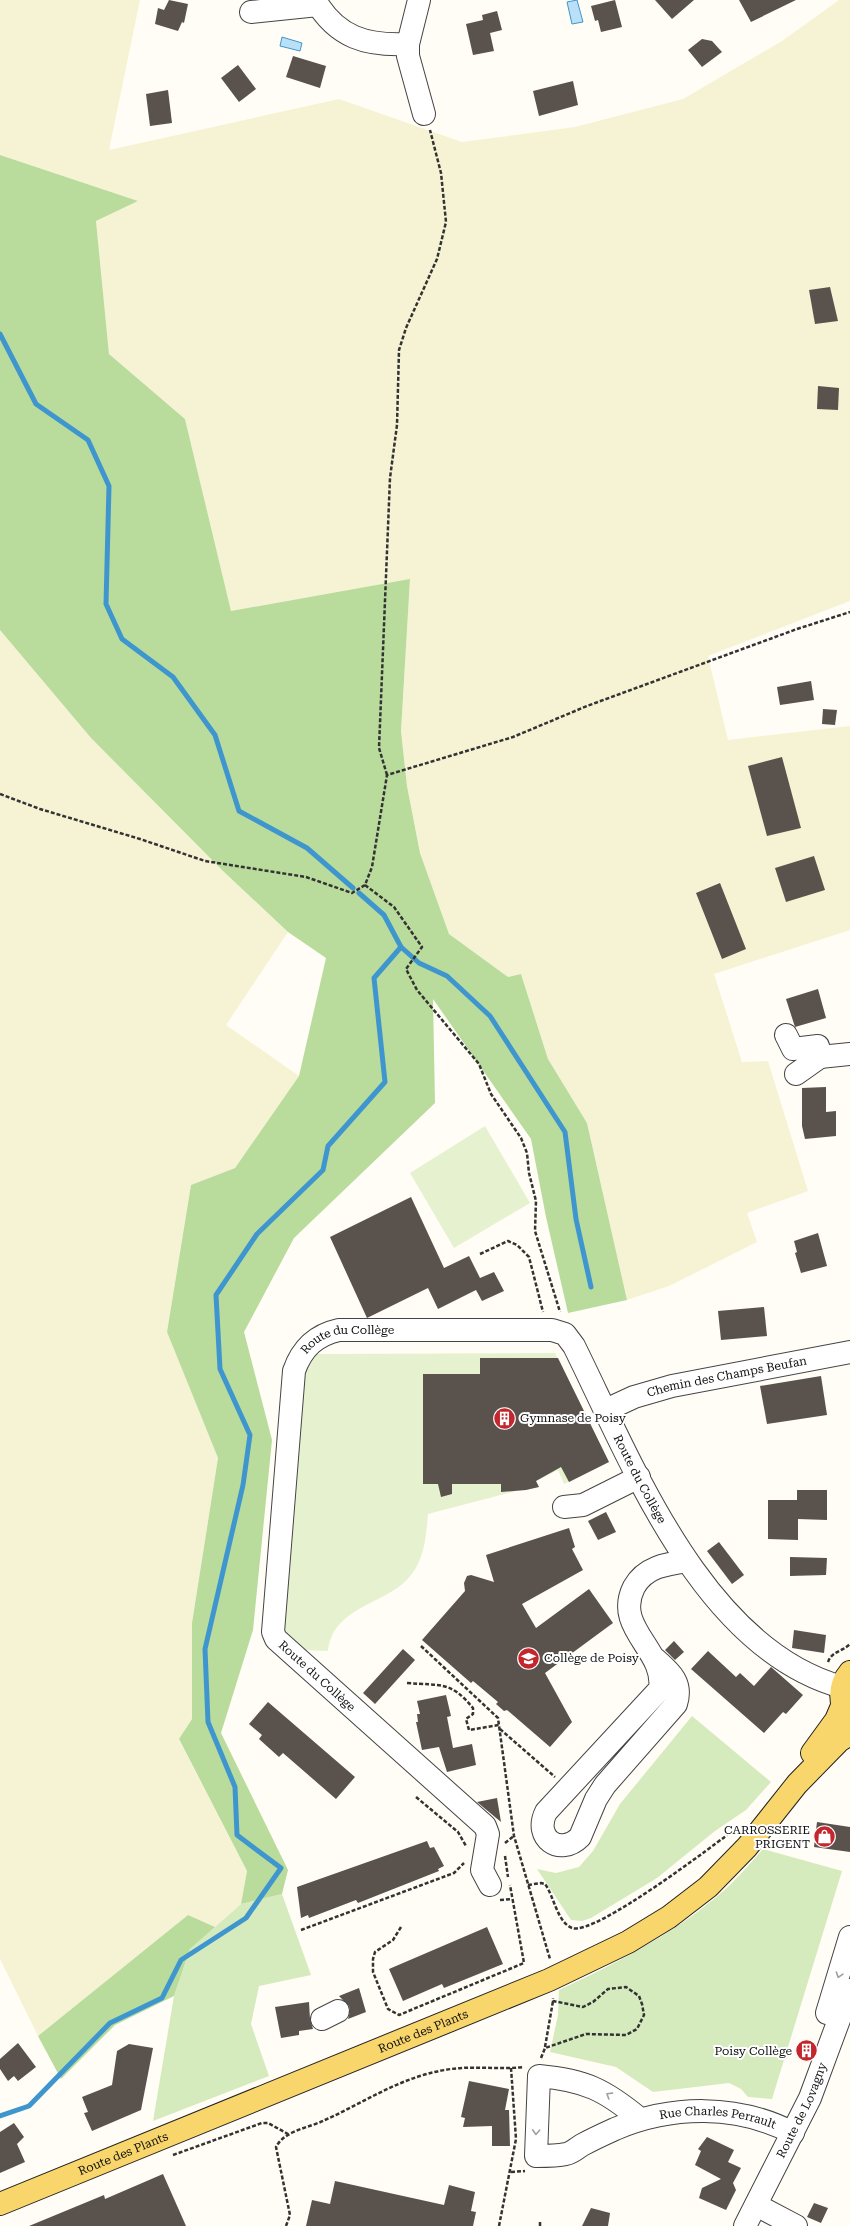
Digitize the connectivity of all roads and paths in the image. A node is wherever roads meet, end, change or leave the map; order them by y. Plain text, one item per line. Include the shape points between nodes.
1 (420, 0) edge
2 (316, 2) edge
3 (251, 12) dead end
4 (408, 44) junction
5 (424, 114) joint
6 (850, 612) edge
7 (387, 775) junction
8 (0, 794) edge
9 (365, 884) junction
10 (786, 1035) dead end
11 (850, 1054) edge
12 (820, 1056) junction
13 (796, 1074) dead end
14 (480, 1254) dead end
15 (554, 1331) junction
16 (844, 1353) edge
17 (606, 1410) junction
18 (639, 1477) junction
19 (564, 1507) dead end
20 (686, 1561) junction
21 (850, 1644) edge
22 (421, 1646) dead end
23 (654, 1658) junction
24 (407, 1683) dead end
25 (842, 1693) edge
26 (499, 1724) junction
27 (500, 1730) junction
28 (850, 1734) edge
29 (797, 1784) junction
30 (569, 1788) junction
31 (416, 1797) dead end
32 (743, 1822) dead end
33 (466, 1850) dead end
34 (504, 1853) dead end
35 (466, 1858) dead end
36 (490, 1884) dead end
37 (528, 1884) junction
38 (402, 1927) dead end
39 (301, 1930) dead end
40 (850, 1937) edge
41 (551, 1959) dead end
42 (850, 1990) edge
43 (554, 1995) dead end
44 (553, 2001) junction
45 (545, 2048) junction
46 (511, 2068) junction
47 (539, 2070) junction
48 (817, 2081) junction
49 (640, 2119) junction
50 (793, 2133) junction
51 (0, 2204) edge
52 (756, 2205) junction
53 (540, 2220) dead end
54 (286, 2226) edge
55 (499, 2226) edge
56 (540, 2226) edge
57 (745, 2226) edge
58 (796, 2226) edge

1 - 4 street
2 - 3 street
2 - 4 street via 337,27 359,40 384,45
4 - 5 street via 410,69
5 - 7 path via 435,144 445,200 446,222 437,259 406,328 399,350 397,425 390,478 379,748
6 - 7 path via 587,706 513,737
7 - 9 path via 377,845
8 - 9 path via 205,861 306,877 352,893
9 - 15 path via 394,907 422,947 406,969 417,990 479,1064 488,1089 516,1129 525,1147 536,1201 535,1231 563,1320
10 - 12 street via 793,1049 818,1046
11 - 12 street
12 - 13 street
14 - 15 path via 508,1240 529,1257
15 - 17 street, Route du Collège via 568,1337 574,1346
15 - 36 street, Route du Collège via 339,1330 321,1336 306,1347 297,1363 293,1380 274,1636 485,1826 488,1834 482,1870
16 - 17 street, Chemin des Champs Beufan via 672,1386 634,1397
17 - 18 street, Route du Collège
18 - 19 street via 583,1505
18 - 20 street, Route du Collège via 669,1536
20 - 23 street via 664,1565 648,1572 632,1592 629,1612 631,1622
20 - 25 street, Route du Collège via 755,1640
21 - 25 path via 830,1656
22 - 26 path via 498,1718
23 - 30 street via 660,1678 660,1689
23 - 30 street via 670,1672 677,1683 676,1704 605,1785 596,1798 580,1837 575,1842 562,1846 545,1836 542,1824 546,1812
24 - 26 path via 434,1683 450,1688 473,1708 473,1714 466,1719 468,1730
25 - 29 main road, Route des Plants via 836,1720 806,1761
26 - 27 path
27 - 30 path
27 - 37 path via 514,1836
28 - 29 main road, Route des Plants via 839,1741
29 - 51 main road, Route des Plants via 747,1847 708,1887 669,1917 628,1942 549,1980
31 - 33 path via 458,1832
32 - 37 path via 672,1876 590,1926 580,1929 565,1921 545,1884
34 - 38 path via 525,1960 522,1966 396,2015 388,2009 374,1975 372,1963 375,1952 393,1940
35 - 39 path via 454,1873
37 - 41 path
40 -> 48 street via 809,2066
42 - 48 street, Route de Lovagny
43 - 44 path
44 - 45 path
44 - 45 path via 583,2007 608,1989 626,1987 639,1996 644,2016 638,2028 626,2035 586,2034
45 - 47 path
46 - 47 path
46 - 54 path via 460,2069 431,2073 394,2086 324,2121 288,2134 276,2147 290,2214
46 - 55 path via 516,2139
49 -> 47 street, Rue Charles Perrault via 612,2096 597,2088
47 -> 49 street, Rue Charles Perrault via 536,2156 567,2154
48 - 50 street, Route de Lovagny
49 - 50 street, Rue Charles Perrault via 682,2111 722,2112 762,2119
50 - 52 street, Route de Lovagny
52 - 57 street, Route de Lovagny
52 - 58 street
53 - 56 path

